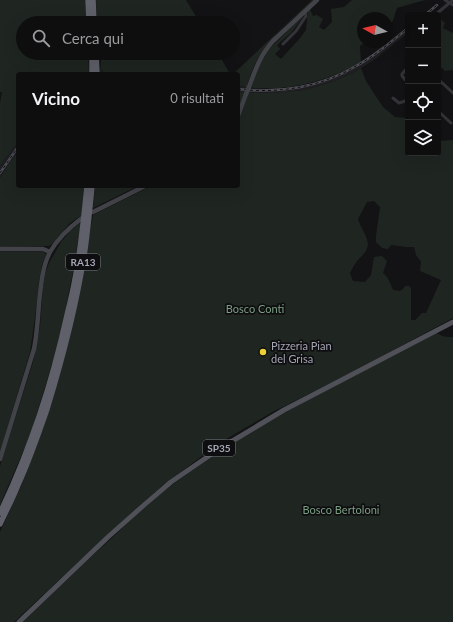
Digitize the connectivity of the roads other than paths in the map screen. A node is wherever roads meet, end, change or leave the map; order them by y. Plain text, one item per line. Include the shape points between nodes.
1 (88, 0) edge
2 (92, 0) edge
3 (317, 0) edge
4 (446, 0) edge
5 (453, 0) edge
6 (449, 3) junction
7 (453, 5) edge
8 (305, 11) junction
9 (438, 12) edge
10 (89, 16) edge
11 (93, 16) edge
12 (283, 44) dead end
13 (92, 60) edge
14 (96, 60) edge
15 (405, 70) edge
16 (92, 72) edge
17 (96, 72) edge
18 (405, 80) edge
19 (441, 82) edge
20 (453, 93) edge
21 (393, 98) dead end
22 (405, 101) edge
23 (240, 110) edge
24 (441, 114) edge
25 (450, 123) dead end
26 (87, 188) edge
27 (92, 188) edge
28 (141, 188) edge
29 (93, 212) dead end
30 (82, 218) dead end
31 (0, 250) edge
32 (50, 252) junction
33 (453, 322) edge
34 (65, 336) junction
35 (30, 449) junction
36 (0, 459) edge
37 (0, 513) edge
38 (0, 524) edge
39 (19, 622) edge

1 - 10 highway
2 - 11 highway
3 - 8 main road
4 - 6 street
5 - 6 street
6 - 7 street
6 - 9 street
8 - 12 street via 306,16 296,32
8 - 23 main road, bridge via 268,46 256,67
13 - 16 highway
14 - 17 highway
15 - 18 street via 402,74
19 - 20 street
21 - 22 street via 399,103
24 - 25 street
26 - 34 highway, RA13
27 - 34 highway, RA13 via 85,249
28 - 29 main road
30 - 32 main road via 66,232
31 - 32 main road via 43,249
32 - 36 main road via 42,278 34,349
33 - 39 main road, SP35 via 284,410 184,473 108,537
34 - 35 highway, RA13
35 - 37 highway, RA13
35 - 38 highway via 18,486

